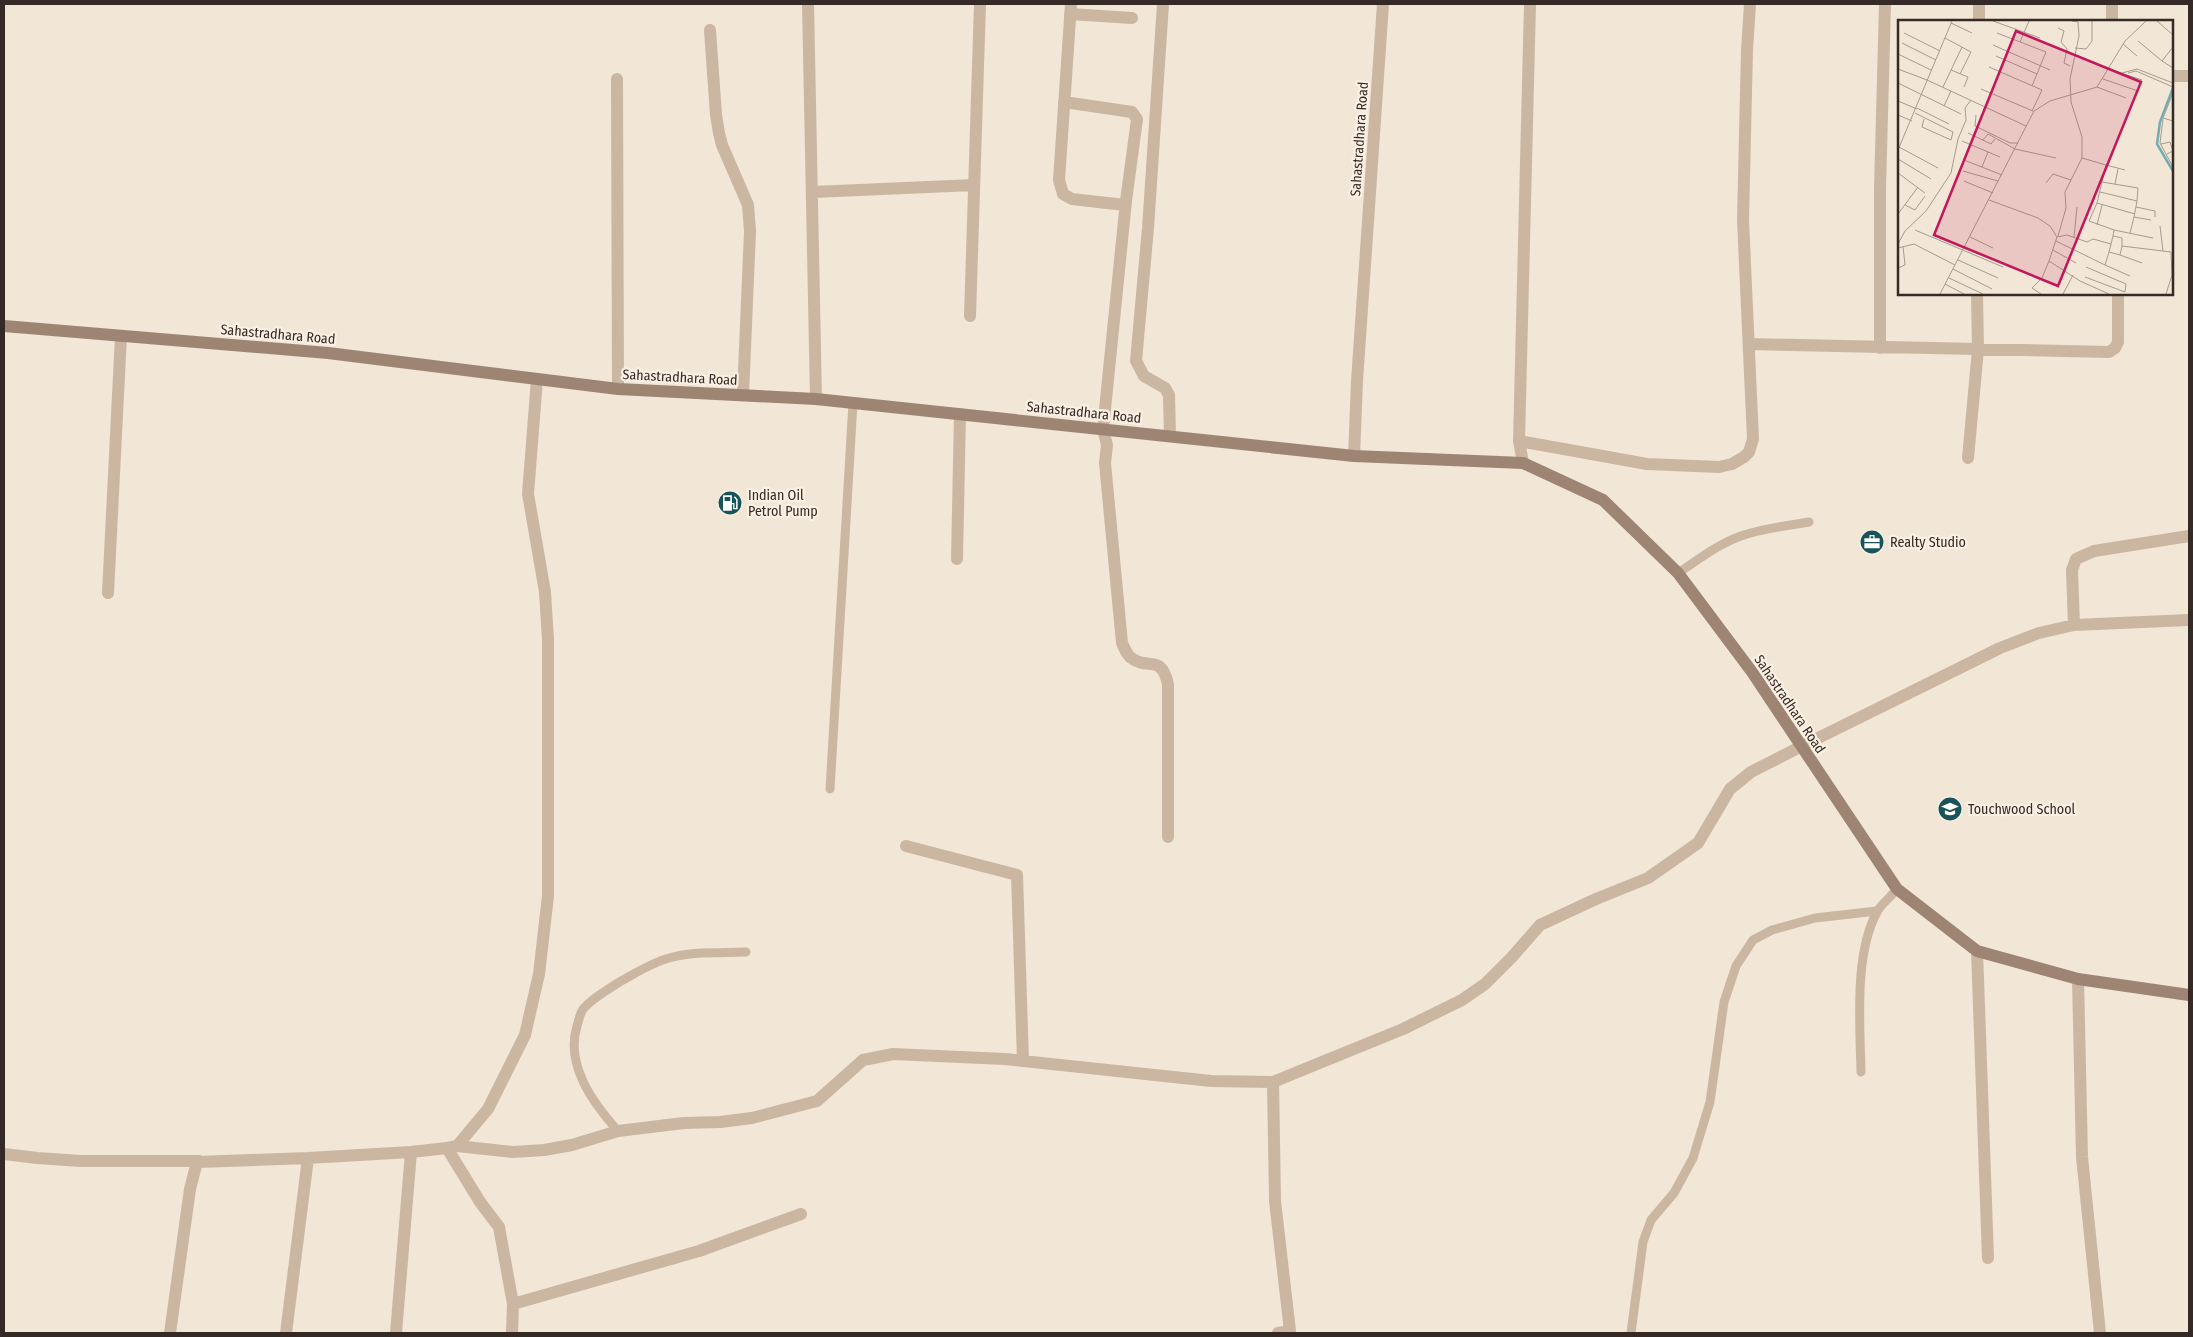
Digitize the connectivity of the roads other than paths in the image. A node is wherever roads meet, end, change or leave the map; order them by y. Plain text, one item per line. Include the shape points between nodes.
1 (808, 4) edge
2 (980, 4) edge
3 (1163, 4) edge
4 (1383, 4) edge
5 (1530, 4) edge
6 (1750, 4) edge
7 (1885, 4) edge
8 (1979, 4) edge
9 (2112, 4) edge
10 (1070, 9) edge
11 (1132, 18) dead end
12 (1978, 20) edge
13 (2112, 20) edge
14 (710, 30) dead end
15 (2173, 76) edge
16 (2189, 76) edge
17 (618, 79) dead end
18 (1064, 102) junction
19 (974, 185) junction
20 (813, 192) junction
21 (1125, 205) junction
22 (1977, 295) edge
23 (2118, 295) edge
24 (970, 316) dead end
25 (4, 326) edge
26 (121, 336) junction
27 (1750, 344) junction
28 (1880, 348) junction
29 (1978, 348) junction
30 (537, 379) junction
31 (618, 389) junction
32 (743, 395) junction
33 (816, 399) junction
34 (853, 403) junction
35 (960, 414) junction
36 (1103, 428) junction
37 (1170, 436) junction
38 (1520, 441) junction
39 (1354, 456) junction
40 (1968, 458) dead end
41 (1524, 463) junction
42 (1809, 522) dead end
43 (2189, 536) edge
44 (957, 559) dead end
45 (1678, 574) junction
46 (108, 592) dead end
47 (2189, 620) edge
48 (2074, 625) junction
49 (1800, 746) junction
50 (830, 789) dead end
51 (1168, 837) dead end
52 (906, 846) dead end
53 (1897, 890) junction
54 (1877, 911) junction
55 (1977, 951) junction
56 (746, 952) dead end
57 (2078, 979) junction
58 (2189, 995) edge
59 (1023, 1061) junction
60 (1861, 1072) dead end
61 (1273, 1082) junction
62 (618, 1131) junction
63 (452, 1147) junction
64 (411, 1152) junction
65 (4, 1154) edge
66 (308, 1158) junction
67 (199, 1161) junction
68 (801, 1214) dead end
69 (1988, 1258) dead end
70 (513, 1304) junction
71 (170, 1333) edge
72 (286, 1333) edge
73 (396, 1333) edge
74 (512, 1333) edge
75 (1286, 1333) edge
76 (1630, 1333) edge
77 (2100, 1333) edge

1 - 20 street
2 - 19 street
3 - 37 street via 1136,361 1144,376 1166,388
4 - 39 street, Sahastradhara Road
5 - 38 street
6 - 27 street via 1743,220
7 - 28 street
8 - 12 street
9 - 13 street
10 - 11 street
10 - 18 street
14 - 32 street via 719,133 748,205
15 - 16 street
17 - 31 street
18 - 21 street via 1059,180 1063,194 1072,200
18 - 21 street via 1134,114 1137,122
19 - 20 street
19 - 24 street
20 - 33 street
21 - 36 street
22 - 29 street
23 - 29 street via 2118,342 2112,351 2044,352
25 - 26 main road, Sahastradhara Road
26 - 30 main road, Sahastradhara Road via 328,354
26 - 46 street
27 - 28 street
27 - 38 street via 1753,439 1748,452 1732,464 1719,467 1647,464
28 - 29 street
29 - 40 street
30 - 31 main road, Sahastradhara Road
30 - 63 street via 528,494 545,592 548,896 539,974 525,1034 488,1109
31 - 32 main road, Sahastradhara Road
32 - 33 main road, Sahastradhara Road
33 - 34 main road, Sahastradhara Road
34 - 35 main road, Sahastradhara Road
34 - 50 lane
35 - 36 main road, Sahastradhara Road
35 - 44 street
36 - 37 main road, Sahastradhara Road
36 - 51 street via 1122,643 1134,661 1162,668 1168,684
37 - 39 main road, Sahastradhara Road
38 - 41 street
39 - 41 main road, Sahastradhara Road
41 - 45 main road, Sahastradhara Road via 1603,500
42 - 45 lane via 1741,536
43 - 48 street via 2094,551 2076,559 2072,570
45 - 49 main road, Sahastradhara Road via 1752,672
47 - 48 street
48 - 49 street via 2039,633 2000,648
49 - 53 main road, Sahastradhara Road
49 - 61 street via 1751,772 1730,789 1698,843 1648,878 1540,925 1485,984 1462,1000 1403,1030
52 - 59 street via 1017,875
53 - 54 lane
53 - 55 main road, Sahastradhara Road
54 - 60 lane via 1866,937 1859,1002
54 - 76 lane via 1815,918 1772,930 1753,940 1736,966 1724,1002 1710,1102 1693,1158 1674,1193 1651,1220 1643,1242
55 - 57 main road, Sahastradhara Road
55 - 69 street
56 - 62 lane via 668,958 603,992 583,1009 573,1051 584,1084 599,1110
57 - 58 main road, Sahastradhara Road
57 - 77 street via 2082,1157
59 - 61 street via 1211,1081
59 - 62 street via 893,1054 863,1060 817,1101 780,1112 720,1122
61 - 75 street via 1275,1201
62 - 63 street via 544,1150 513,1152
63 - 64 street
63 - 70 street via 480,1202 499,1227
64 - 66 street
64 - 73 street
65 - 67 street via 81,1161
66 - 67 street
66 - 72 street
67 - 71 street via 190,1189
68 - 70 street via 699,1251
70 - 74 street

